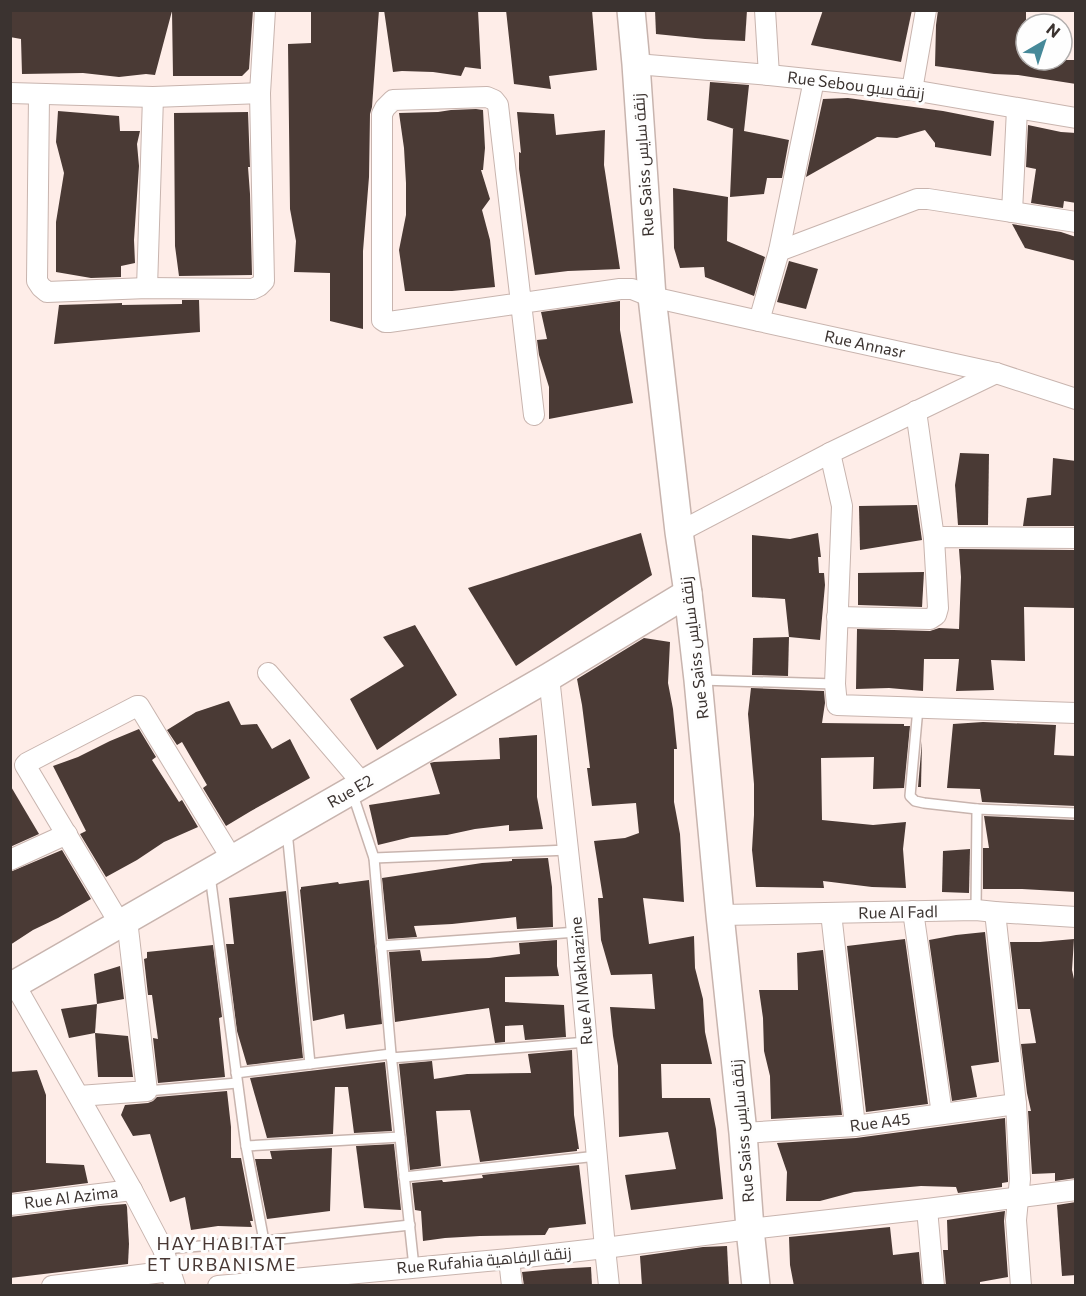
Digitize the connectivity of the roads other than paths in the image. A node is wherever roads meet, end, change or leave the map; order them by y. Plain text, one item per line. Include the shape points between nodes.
1 (265, 10) edge
2 (631, 10) edge
3 (765, 10) edge
4 (926, 10) edge
5 (636, 64) junction
6 (769, 75) junction
7 (814, 80) junction
8 (912, 90) junction
9 (10, 93) edge
10 (260, 93) junction
11 (39, 95) junction
12 (153, 98) junction
13 (1017, 109) junction
14 (1076, 118) edge
15 (1012, 212) junction
16 (1076, 222) edge
17 (779, 251) junction
18 (147, 288) junction
19 (652, 297) junction
20 (521, 303) junction
21 (759, 321) junction
22 (996, 373) junction
23 (1076, 399) edge
24 (916, 411) junction
25 (534, 415) dead end
26 (830, 453) junction
27 (679, 532) junction
28 (934, 538) junction
29 (1076, 538) edge
30 (688, 593) junction
31 (837, 617) junction
32 (268, 673) dead end
33 (549, 677) junction
34 (698, 680) junction
35 (835, 684) junction
36 (918, 708) junction
37 (1076, 713) edge
38 (358, 787) junction
39 (977, 809) junction
40 (1076, 813) edge
41 (287, 828) junction
42 (66, 834) junction
43 (568, 850) junction
44 (374, 858) junction
45 (10, 860) edge
46 (221, 866) junction
47 (913, 911) junction
48 (985, 911) junction
49 (831, 913) junction
50 (720, 915) junction
51 (124, 922) junction
52 (1075, 922) edge
53 (577, 932) junction
54 (381, 946) junction
55 (13, 986) edge
56 (587, 1042) junction
57 (391, 1056) junction
58 (310, 1064) junction
59 (237, 1078) junction
60 (147, 1091) junction
61 (79, 1096) junction
62 (1016, 1104) junction
63 (942, 1114) junction
64 (855, 1126) junction
65 (744, 1133) junction
66 (400, 1137) junction
67 (246, 1146) junction
68 (597, 1156) junction
69 (404, 1177) junction
70 (132, 1190) junction
71 (1076, 1190) edge
72 (1018, 1197) junction
73 (10, 1205) edge
74 (927, 1209) junction
75 (410, 1225) junction
76 (750, 1229) junction
77 (264, 1241) junction
78 (605, 1248) junction
79 (164, 1249) junction
80 (509, 1259) junction
81 (414, 1268) junction
82 (394, 1277) edge
83 (173, 1278) edge
84 (52, 1286) edge
85 (218, 1286) edge
86 (512, 1286) edge
87 (609, 1286) edge
88 (756, 1286) edge
89 (934, 1286) edge
90 (1022, 1286) edge

1 - 10 street
2 - 5 street, Rue Saiss زنقة سايس
3 - 6 street
4 - 8 street
5 - 6 street, Rue Sebou زنقة سبو
5 - 19 street, Rue Saiss زنقة سايس
6 - 7 street, Rue Sebou زنقة سبو
7 - 8 street, Rue Sebou زنقة سبو
7 - 17 street
8 - 13 street, Rue Sebou زنقة سبو
9 - 11 street
10 - 12 street
10 - 18 street via 264,281 253,289
11 - 12 street
11 - 18 street via 37,281 47,292
12 - 18 street
13 - 14 street, Rue Sebou زنقة سبو
13 - 15 street
15 - 16 street
15 - 17 street via 917,200
17 - 21 street
19 - 20 street, Rue Annasr via 620,289
19 - 21 street, Rue Annasr
19 - 27 street, Rue Saiss زنقة سايس
20 - 20 street, Rue Annasr via 498,105 487,97 393,100 382,114 382,320
20 - 25 street
21 - 22 street, Rue Annasr
22 - 23 street, Rue Annasr
22 - 24 street
24 - 26 street
24 - 28 street
26 - 27 street
26 - 31 street via 842,506
27 - 30 street, Rue Saiss زنقة سايس
28 - 29 street
28 - 31 street via 936,615 930,619
30 - 33 street, Rue E2
30 - 34 street, Rue Saiss زنقة سايس
31 - 35 street
32 - 38 street
33 - 38 street, Rue E2
33 - 43 street, Rue Al Makhazine
34 - 35 lane
34 - 50 street, Rue Saiss زنقة سايس
35 - 36 street via 837,705
36 - 37 street
36 - 39 lane via 910,796 924,803
38 - 41 street, Rue E2
38 - 44 lane
39 - 40 lane
39 - 48 lane
41 - 46 street, Rue E2
41 - 58 lane
42 - 45 street
42 - 46 street via 25,764 139,706
42 - 51 street
43 - 44 lane
43 - 53 street, Rue Al Makhazine
44 - 54 lane
46 - 51 street, Rue E2
46 - 59 lane
47 - 48 street, Rue Al Fadl
47 - 49 street, Rue Al Fadl
47 - 63 street
48 - 52 street, Rue Al Fadl
48 - 62 street
49 - 50 street, Rue Al Fadl
49 - 64 street
50 - 65 street, Rue Saiss زنقة سايس
51 - 55 street, Rue E2
51 - 60 street
53 - 54 lane
53 - 56 street, Rue Al Makhazine
54 - 57 lane
55 - 61 street
56 - 57 lane
56 - 68 street, Rue Al Makhazine
57 - 58 lane
57 - 66 lane
58 - 59 lane
59 - 60 lane
59 - 67 lane
60 - 61 street
61 - 70 street
62 - 63 street, Rue A45
62 - 72 street
63 - 64 street, Rue A45
64 - 65 street, Rue A45
65 - 76 street, Rue Saiss زنقة سايس
66 - 67 lane
66 - 69 lane
67 - 77 lane
68 - 69 lane
68 - 78 street, Rue Al Makhazine
69 - 75 lane
70 - 73 street, Rue Al Azima
70 - 79 street
71 - 72 street, Rue Rufahia زنقة الرفاهية
72 - 74 street, Rue Rufahia زنقة الرفاهية
72 - 90 street via 1016,1220
74 - 76 street, Rue Rufahia زنقة الرفاهية
74 - 89 street
75 - 77 lane
75 - 81 lane
76 - 78 street, Rue Rufahia زنقة الرفاهية
76 - 88 street, Rue Saiss زنقة سايس
77 - 79 lane
78 - 80 street, Rue Rufahia زنقة الرفاهية
78 - 87 street, Rue Al Makhazine
79 - 83 street
80 - 81 street, Rue Rufahia زنقة الرفاهية
80 - 86 street
81 - 82 street, Rue Rufahia زنقة الرفاهية
82 - 85 street, Rue Rufahia زنقة الرفاهية
83 - 84 street

